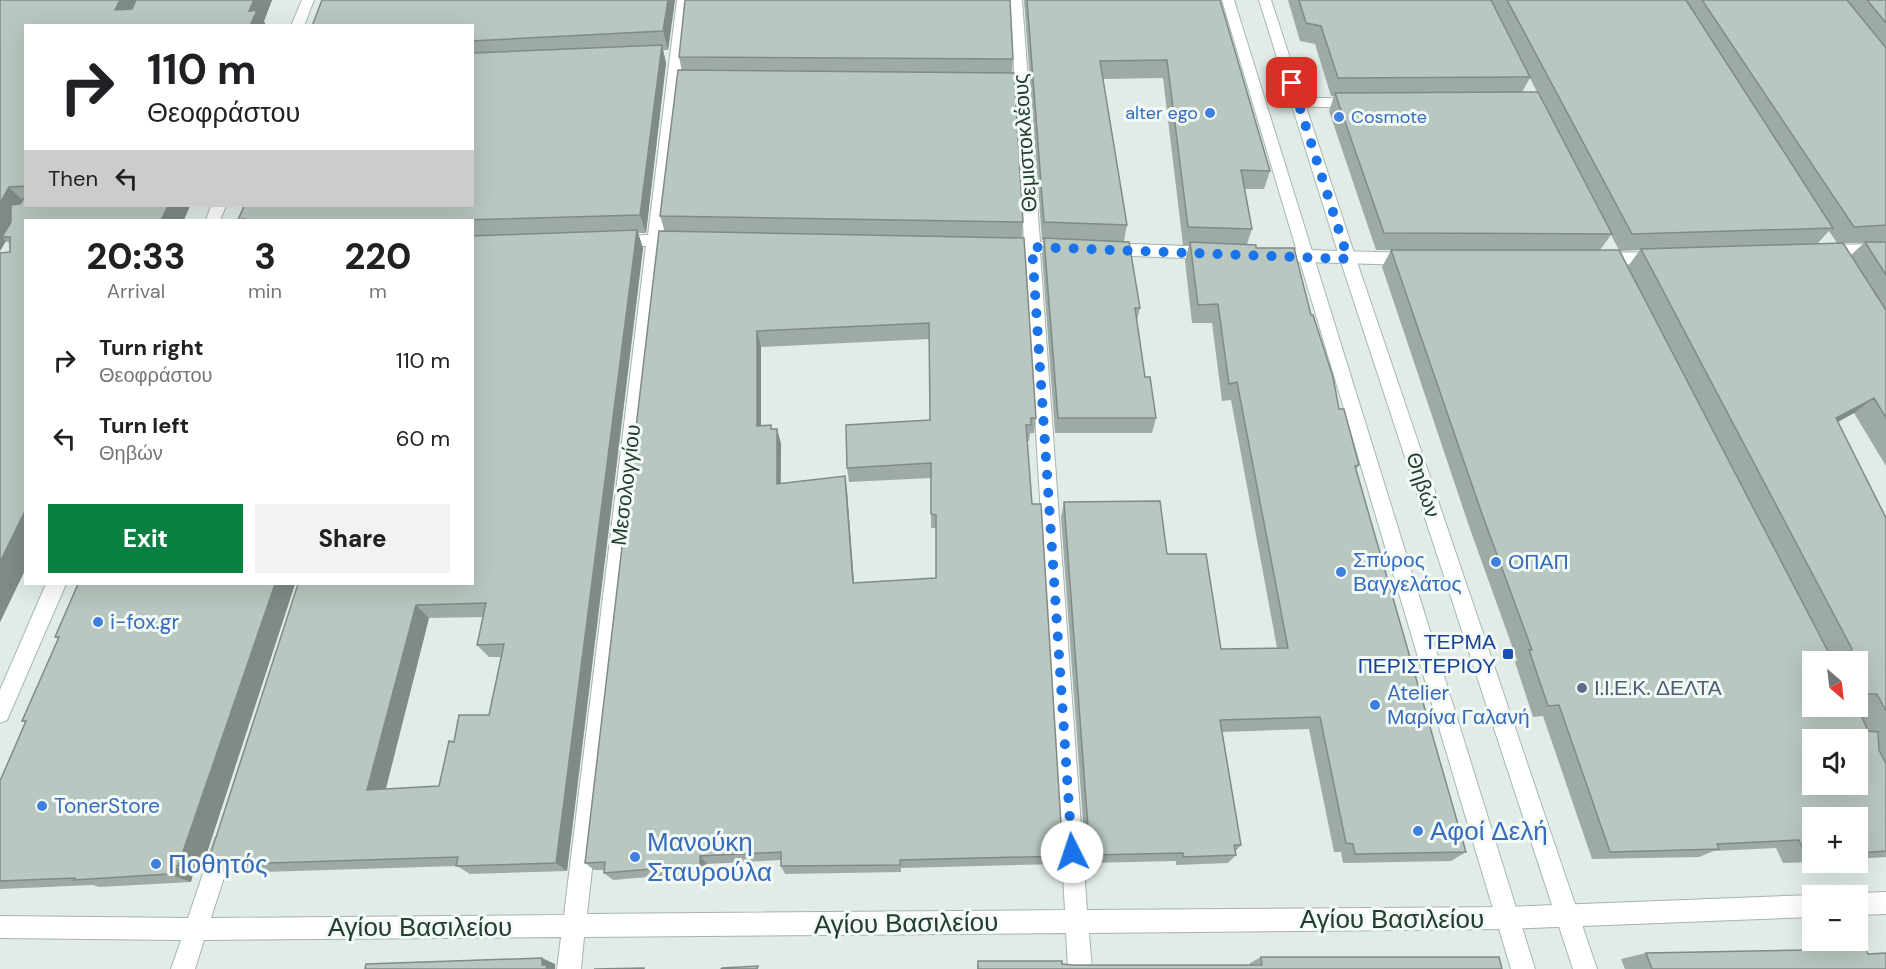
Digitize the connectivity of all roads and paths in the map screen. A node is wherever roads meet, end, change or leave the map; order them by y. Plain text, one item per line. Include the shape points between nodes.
1 (308, 0) edge
2 (683, 0) edge
3 (1016, 0) edge
4 (1228, 0) edge
5 (1265, 0) edge
6 (298, 24) edge
7 (1299, 103) junction
8 (1369, 103) edge
9 (1601, 238) edge
10 (655, 240) junction
11 (702, 241) edge
12 (598, 242) edge
13 (985, 246) edge
14 (1826, 246) junction
15 (1032, 247) junction
16 (1886, 250) edge
17 (1806, 252) edge
18 (1228, 254) edge
19 (1251, 254) edge
20 (1305, 256) junction
21 (1669, 257) edge
22 (1348, 259) junction
23 (1420, 259) edge
24 (1588, 259) edge
25 (1614, 265) junction
26 (1841, 270) edge
27 (56, 585) edge
28 (0, 713) edge
29 (228, 829) edge
30 (1886, 903) edge
31 (1868, 904) edge
32 (1802, 906) edge
33 (1568, 917) junction
34 (1507, 918) junction
35 (1077, 922) junction
36 (574, 926) junction
37 (0, 927) edge
38 (197, 929) junction
39 (183, 969) edge
40 (569, 969) edge
41 (1080, 969) edge
42 (1523, 969) edge
43 (1585, 969) edge

1 - 6 street
2 - 10 street, Μεσολογγίου via 670,56 679,82
3 - 15 street, Θεμιστοκλέους via 1016,85
4 - 20 street
5 - 7 street, Θηβών
7 - 8 street
7 - 22 street, Θηβών
9 - 25 street
10 - 11 street
10 - 12 street
10 - 36 street, Μεσολογγίου
13 - 15 street
14 - 16 street
14 - 17 street
14 - 26 street
15 - 18 street
15 - 35 street, Θεμιστοκλέους
19 - 20 street
20 - 22 street
20 - 34 street
21 - 25 street
22 - 23 street
22 - 33 street, Θηβών
24 - 25 street
27 - 28 street
29 - 38 street
30 - 31 street
32 - 33 street, Αγίου Βασιλείου
33 - 34 street, Αγίου Βασιλείου
33 - 43 street, Θηβών
34 - 35 street, Αγίου Βασιλείου
34 - 42 street
35 - 36 street, Αγίου Βασιλείου
35 - 41 street, Θεμιστοκλέους
36 - 38 street, Αγίου Βασιλείου
36 - 40 street, Μεσολογγίου
37 - 38 street, Αγίου Βασιλείου
38 - 39 street

